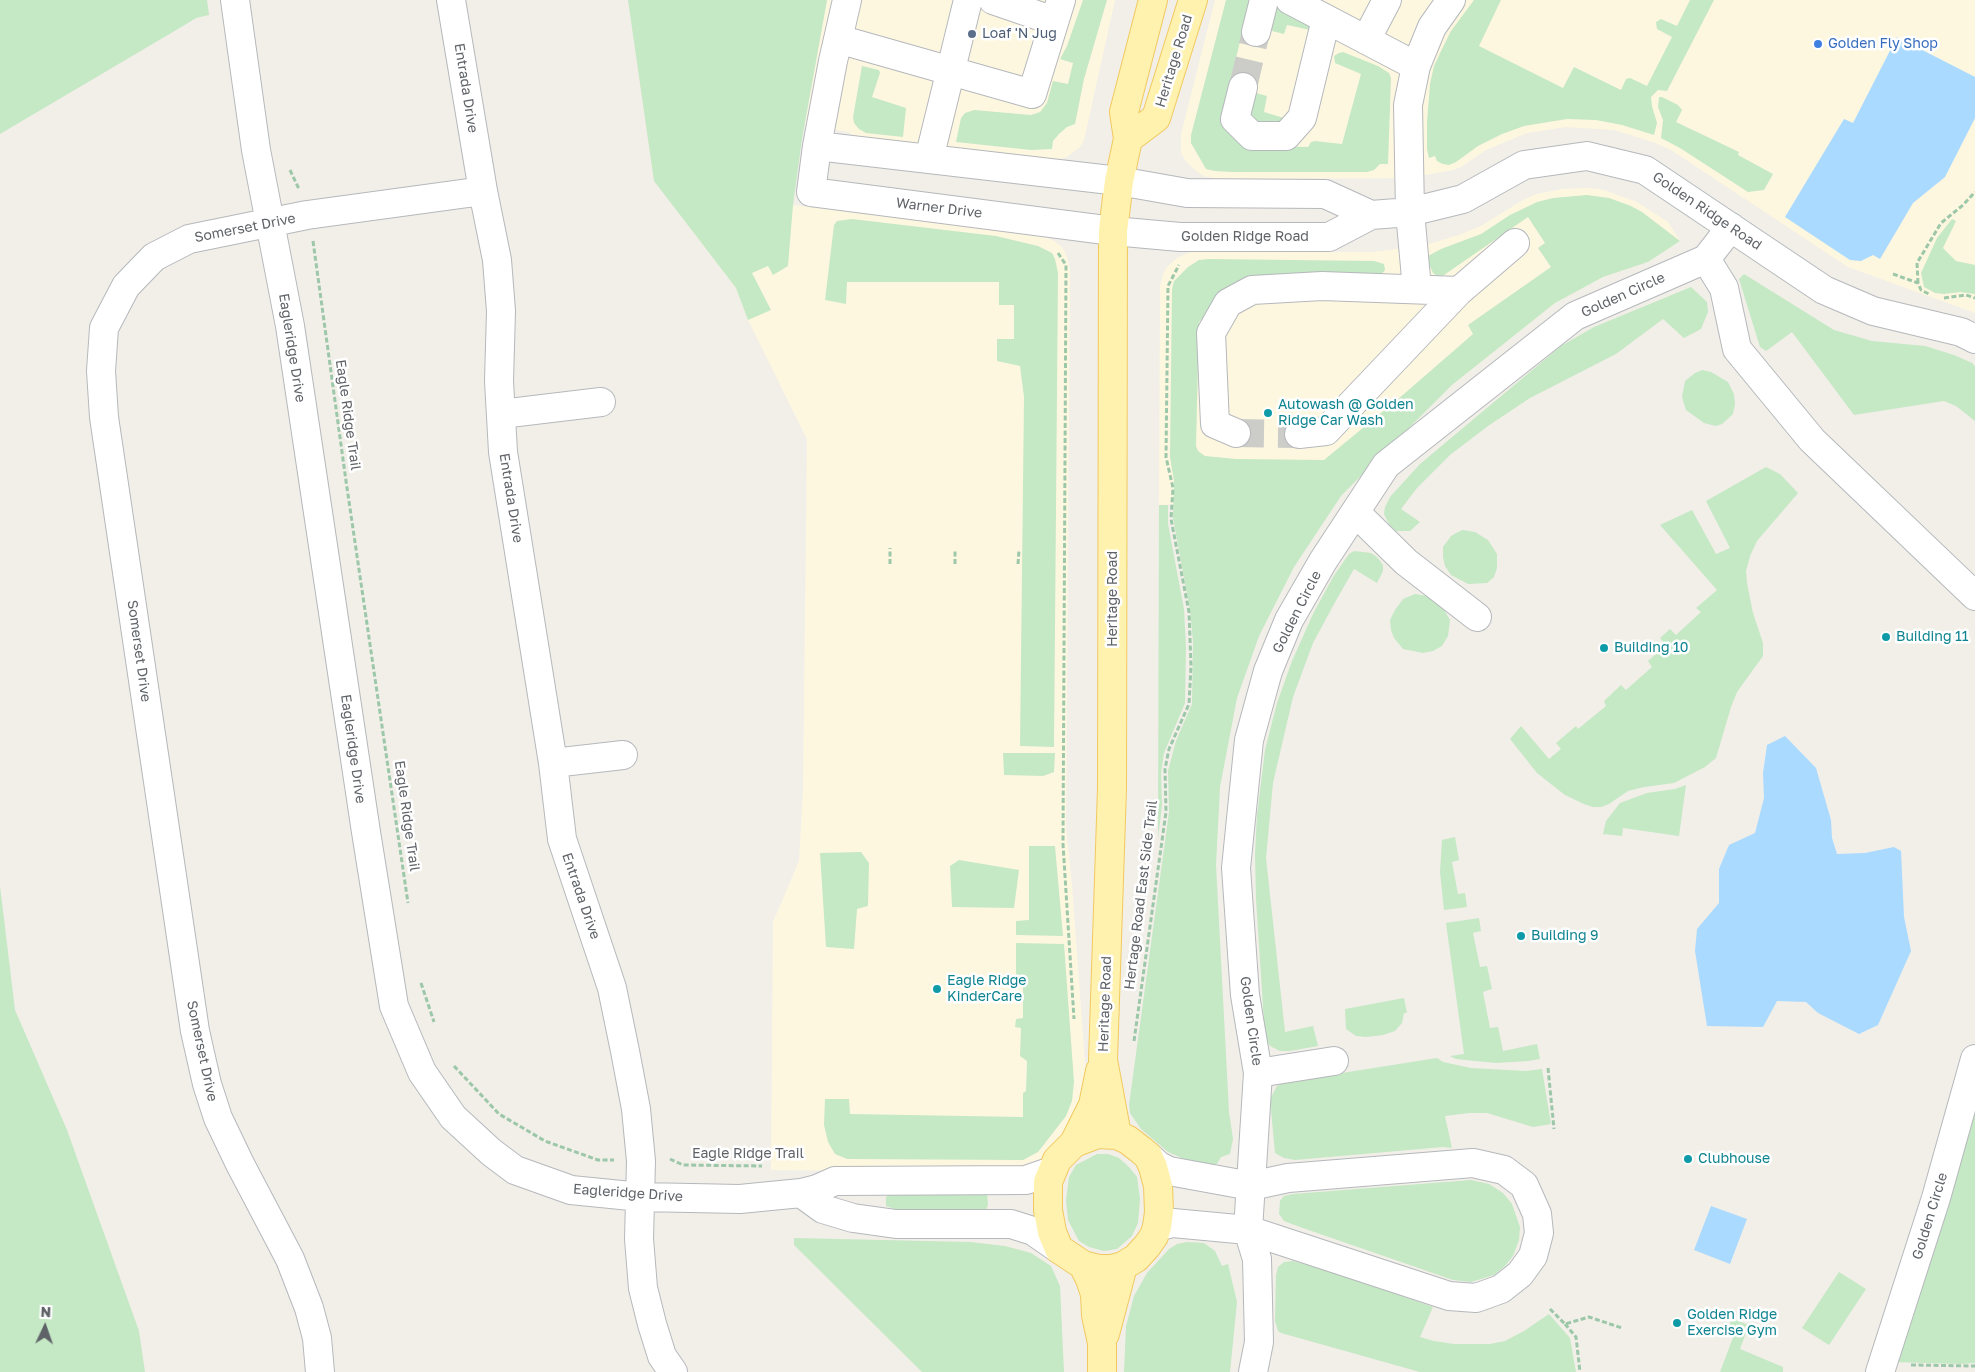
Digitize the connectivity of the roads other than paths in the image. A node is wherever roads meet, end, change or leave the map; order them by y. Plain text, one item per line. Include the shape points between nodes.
1 (234, 0) edge
2 (451, 0) edge
3 (847, 0) edge
4 (968, 0) edge
5 (993, 0) edge
6 (1153, 0) edge
7 (1193, 0) edge
8 (1264, 0) edge
9 (1290, 0) edge
10 (1386, 0) edge
11 (1451, 0) edge
12 (1058, 11) edge
13 (1326, 19) junction
14 (1256, 32) tunnel mouth
15 (838, 40) junction
16 (1366, 40) junction
17 (1416, 66) junction
18 (950, 70) junction
19 (1243, 87) tunnel mouth
20 (1128, 139) junction
21 (816, 146) junction
22 (929, 159) junction
23 (1119, 181) junction
24 (483, 190) junction
25 (1410, 212) junction
26 (1371, 215) junction
27 (270, 223) junction
28 (1731, 227) junction
29 (1113, 230) junction
30 (1515, 243) dead end
31 (1706, 259) junction
32 (1417, 290) junction
33 (1459, 291) junction
34 (1975, 339) edge
35 (601, 402) dead end
36 (501, 414) junction
37 (1236, 433) tunnel mouth
38 (1299, 434) tunnel mouth
39 (1356, 514) junction
40 (1975, 596) edge
41 (1477, 617) dead end
42 (623, 754) dead end
43 (552, 762) junction
44 (1975, 1059) edge
45 (1103, 1060) junction
46 (1334, 1061) dead end
47 (1258, 1072) junction
48 (1117, 1135) junction
49 (1074, 1143) junction
50 (1148, 1156) junction
51 (1052, 1171) junction
52 (1251, 1186) junction
53 (801, 1193) junction
54 (640, 1197) junction
55 (1157, 1227) junction
56 (1248, 1230) junction
57 (1059, 1248) junction
58 (1083, 1265) junction
59 (1124, 1266) junction
60 (1102, 1343) junction
61 (1893, 1368) edge
62 (320, 1372) edge
63 (673, 1372) edge
64 (1102, 1372) edge
65 (1253, 1372) edge

1 - 27 street, Eagleridge Drive
2 - 24 street, Entrada Drive
3 - 15 street, Warner Drive
4 - 18 street
5 - 12 street
6 - 20 main road, Heritage Road via 1124,112
7 - 20 main road, Heritage Road via 1156,118
8 - 14 street
9 - 13 street
10 - 16 street
11 - 17 street via 1432,27
12 - 18 street via 1032,94
13 - 16 street
13 - 19 street via 1302,118 1286,136 1252,136 1235,119
15 - 18 street
15 - 21 street, Warner Drive
16 - 17 street
17 - 25 street via 1408,105
18 - 22 street
20 - 23 main road, Heritage Road
21 - 22 street
21 - 29 street, Warner Drive via 811,192
22 - 23 street
23 - 26 street, Golden Ridge Road via 1187,193 1326,194
23 - 29 main road, Heritage Road
24 - 27 street, Somerset Drive
24 - 36 street, Entrada Drive via 497,260 501,311 498,381
25 - 26 street, Golden Ridge Road
25 - 28 street, Golden Ridge Road via 1463,199 1524,165 1587,156 1645,170
25 - 32 street
26 - 29 street, Golden Ridge Road via 1329,237 1180,237
27 - 54 street, Eagleridge Drive via 291,336 394,1006 422,1072 453,1117 491,1152 515,1170 571,1190
27 - 62 street, Somerset Drive via 189,239 154,257 126,286 104,328 101,372 105,427 195,1031 218,1118 290,1259 309,1308 317,1338
28 - 31 street, Golden Circle
28 - 34 street, Golden Ridge Road via 1824,290 1873,311 1961,332
29 - 45 main road, Heritage Road via 1112,778
30 - 33 street
31 - 39 street, Golden Circle via 1575,316 1386,465
31 - 40 street via 1724,288 1738,349 1812,440
32 - 33 street
32 - 37 street via 1322,286 1252,290 1228,303 1211,333 1214,424
33 - 38 street via 1326,430
35 - 36 street
36 - 43 street, Entrada Drive via 504,452
39 - 41 street via 1406,562
39 - 47 street, Golden Circle via 1323,561 1289,620 1268,671 1249,740 1236,868 1245,995
42 - 43 street
43 - 54 street, Entrada Drive via 562,839 612,988 634,1100 641,1161
44 - 61 street, Golden Circle
45 - 48 main road, Heritage Road
45 - 49 main road, Heritage Road via 1093,1106
46 - 47 street
47 - 52 street, Golden Circle
48 - 49 main road via 1098,1134
48 - 50 main road
49 - 51 main road via 1065,1150
50 - 52 street via 1169,1171
50 - 55 main road via 1157,1177 1160,1212
51 - 53 street, Eagleridge Drive via 1026,1180 834,1181
51 - 57 main road via 1048,1182 1048,1210
52 - 56 street, Golden Circle
52 - 56 street via 1288,1178 1473,1163 1504,1170 1524,1185 1537,1214 1539,1233 1533,1256 1520,1274 1500,1289 1476,1298 1449,1296
53 - 54 street, Eagleridge Drive via 740,1199
53 - 57 street via 823,1209 854,1218 896,1224 1023,1226
54 - 63 street, Entrada Drive via 643,1288 662,1356
55 - 56 street via 1173,1223
55 - 59 main road via 1142,1252
56 - 65 street, Golden Circle via 1257,1259 1259,1342
57 - 58 main road
58 - 59 main road via 1100,1269
58 - 60 main road via 1095,1294
59 - 60 main road
60 - 64 main road

